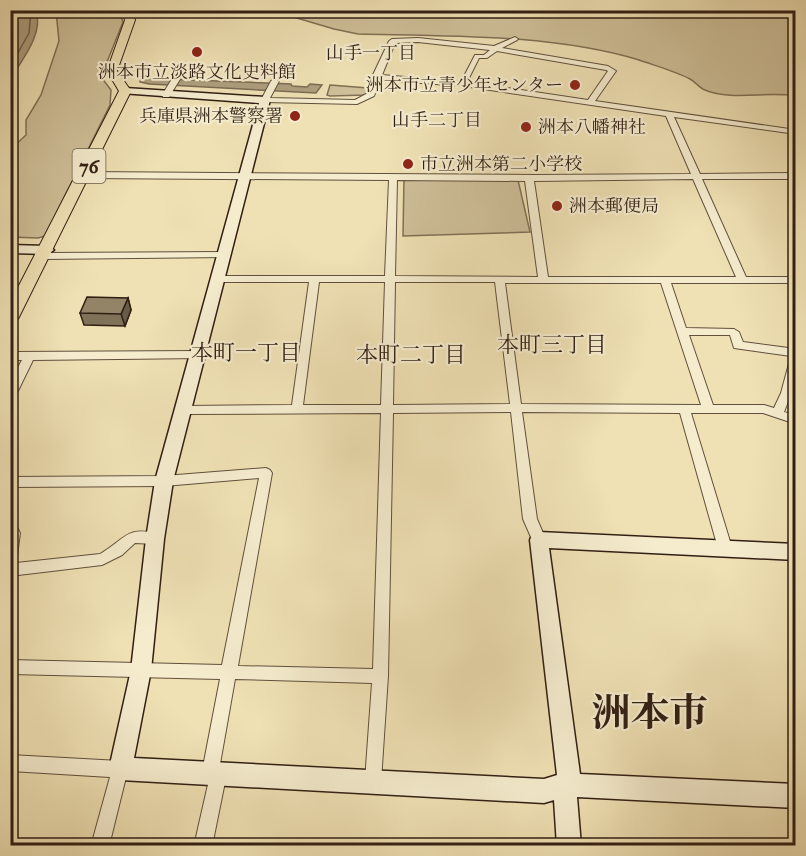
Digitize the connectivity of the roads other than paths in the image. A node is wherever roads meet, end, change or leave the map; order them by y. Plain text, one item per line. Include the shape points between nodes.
1 (128, 10) edge
2 (515, 39) dead end
3 (496, 48) junction
4 (178, 76) dead end
5 (376, 77) junction
6 (275, 81) dead end
7 (463, 84) junction
8 (125, 91) junction
9 (166, 95) junction
10 (265, 100) junction
11 (591, 101) junction
12 (669, 114) junction
13 (795, 132) edge
14 (85, 175) junction
15 (245, 176) junction
16 (795, 176) edge
17 (393, 177) junction
18 (529, 178) junction
19 (697, 178) junction
20 (10, 249) edge
21 (45, 253) junction
22 (225, 255) junction
23 (219, 279) junction
24 (314, 279) junction
25 (390, 279) junction
26 (665, 280) junction
27 (742, 280) junction
28 (795, 280) edge
29 (500, 281) junction
30 (544, 281) junction
31 (10, 319) edge
32 (682, 331) junction
33 (199, 355) junction
34 (795, 355) edge
35 (10, 356) edge
36 (28, 356) junction
37 (10, 395) edge
38 (297, 408) junction
39 (517, 408) junction
40 (388, 409) junction
41 (185, 410) junction
42 (709, 410) junction
43 (685, 411) junction
44 (778, 413) junction
45 (795, 420) edge
46 (164, 481) junction
47 (10, 482) edge
48 (10, 527) edge
49 (155, 539) junction
50 (539, 540) junction
51 (725, 548) junction
52 (795, 552) edge
53 (10, 562) edge
54 (10, 570) edge
55 (10, 667) edge
56 (141, 670) junction
57 (229, 673) junction
58 (380, 676) junction
59 (10, 763) edge
60 (120, 769) junction
61 (215, 772) junction
62 (373, 781) junction
63 (567, 785) junction
64 (795, 796) edge
65 (100, 846) edge
66 (203, 846) edge
67 (569, 846) edge

1 - 8 main road via 130,20 112,71
2 - 3 street
3 - 5 street via 392,41
3 - 7 street via 485,57 477,56
3 - 11 street via 608,68 612,71
4 - 9 street
5 - 7 street
5 - 10 street via 371,94 357,102
6 - 10 street
7 - 11 street
8 - 9 street
8 - 14 main road, 76
9 - 10 street
10 - 15 street
11 - 12 street
12 - 13 street
12 - 19 street
14 - 15 street
14 - 21 main road, 76
15 - 17 street
15 - 22 street
16 - 19 street
17 - 18 street
17 - 25 street
18 - 19 street
18 - 30 street
19 - 27 street
20 - 21 street
21 - 22 street
21 - 31 main road, 76
22 - 23 street
23 - 24 street
23 - 33 street
24 - 25 street
24 - 38 street
25 - 29 street
25 - 40 street
26 - 27 street
26 - 30 street
26 - 32 street
27 - 28 street
29 - 30 street
29 - 39 street
32 - 34 street via 734,332 738,345
32 - 42 street
33 - 36 street
33 - 41 street
34 - 44 street via 787,393
35 - 36 street
36 - 37 street
38 - 40 street
38 - 41 street
39 - 40 street
39 - 43 street
39 - 50 street via 530,519
40 - 58 street
41 - 46 street
42 - 43 street
42 - 44 street via 764,409
43 - 51 street
44 - 45 street
46 - 47 street
46 - 49 street
46 - 57 street via 266,473
48 - 53 street
49 - 54 street via 132,537 102,559
49 - 56 street
50 - 51 street
50 - 63 street
51 - 52 street
55 - 56 street
56 - 57 street
56 - 60 street
57 - 58 street
57 - 61 street
58 - 62 street
59 - 60 street
60 - 61 street
60 - 65 street
61 - 62 street
61 - 66 street
62 - 63 street via 544,791
63 - 64 street
63 - 67 street

